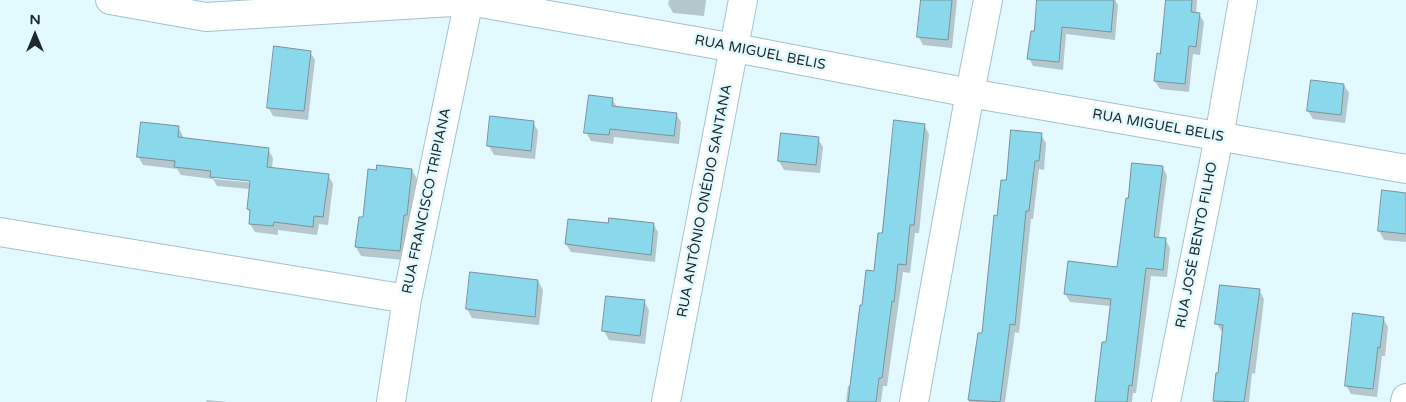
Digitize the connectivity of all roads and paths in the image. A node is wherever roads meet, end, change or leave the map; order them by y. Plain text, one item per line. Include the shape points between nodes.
1 (110, 0) edge
2 (743, 0) edge
3 (988, 0) edge
4 (1243, 0) edge
5 (469, 1) edge
6 (208, 9) edge
7 (735, 48) junction
8 (970, 92) junction
9 (1219, 137) junction
10 (1406, 169) edge
11 (0, 232) edge
12 (407, 299) junction
13 (1406, 398) edge
14 (391, 402) edge
15 (666, 402) edge
16 (914, 402) edge
17 (1166, 402) edge
18 (1405, 402) edge

1 - 6 street, RUA MIGUEL BELIS
2 - 7 street, RUA ANTÔNIO ONÉDIO SANTANA
3 - 8 street
4 - 9 street, RUA JOSÉ BENTO FILHO
5 - 6 street, RUA MIGUEL BELIS
5 - 7 street, RUA MIGUEL BELIS
5 - 12 street, RUA FRANCISCO TRIPIANA
7 - 8 street, RUA MIGUEL BELIS
7 - 15 street, RUA ANTÔNIO ONÉDIO SANTANA
8 - 9 street, RUA MIGUEL BELIS
8 - 16 street
9 - 10 street, RUA MIGUEL BELIS
9 - 17 street, RUA JOSÉ BENTO FILHO
11 - 12 street
12 - 14 street, RUA FRANCISCO TRIPIANA
13 - 18 street

